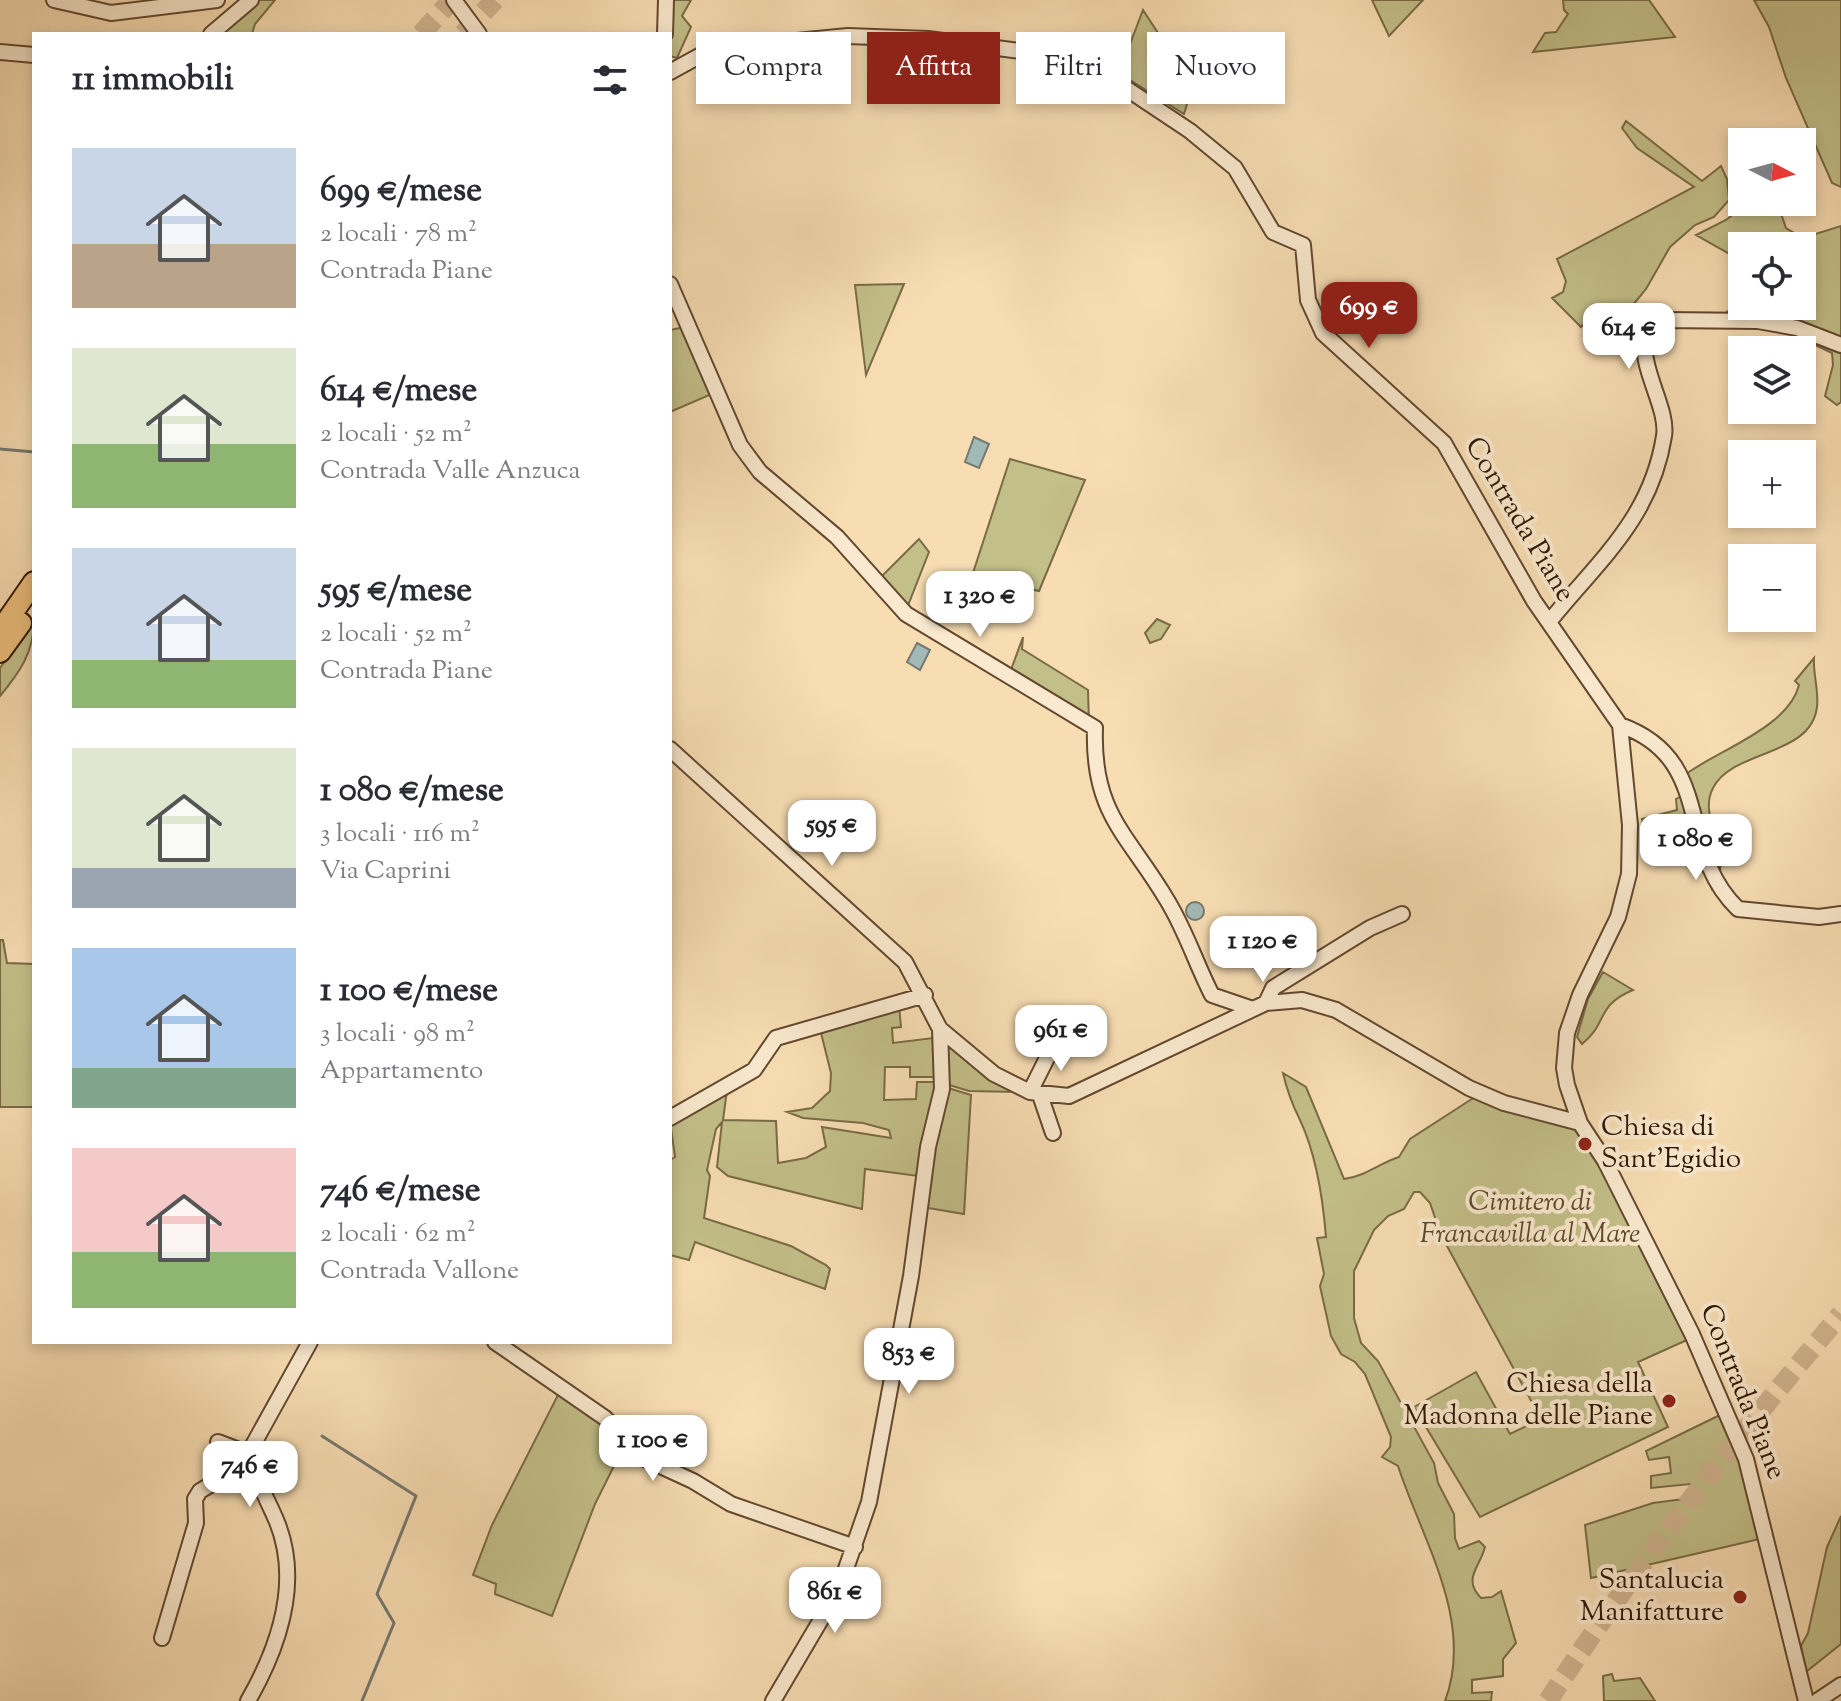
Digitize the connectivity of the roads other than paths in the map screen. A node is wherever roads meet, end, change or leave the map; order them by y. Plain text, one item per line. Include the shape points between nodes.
1 (54, 0) edge
2 (217, 0) edge
3 (251, 0) edge
4 (454, 0) edge
5 (666, 0) edge
6 (213, 32) edge
7 (478, 32) edge
8 (665, 32) edge
9 (0, 52) edge
10 (32, 55) edge
11 (672, 71) edge
12 (672, 289) edge
13 (1841, 345) edge
14 (32, 585) edge
15 (32, 607) edge
16 (1549, 622) junction
17 (0, 631) edge
18 (0, 652) edge
19 (1620, 725) junction
20 (672, 751) edge
21 (1402, 914) dead end
22 (1841, 914) edge
23 (925, 995) junction
24 (1260, 1006) junction
25 (1052, 1028) dead end
26 (940, 1029) junction
27 (1035, 1094) junction
28 (672, 1117) edge
29 (1580, 1123) junction
30 (1053, 1133) dead end
31 (309, 1344) edge
32 (498, 1344) edge
33 (218, 1442) dead end
34 (249, 1454) junction
35 (855, 1547) junction
36 (162, 1638) dead end
37 (1841, 1685) edge
38 (248, 1701) edge
39 (773, 1701) edge
40 (1806, 1701) edge
41 (1817, 1701) edge

1 - 2 street via 111,13
3 - 6 street
4 - 7 street
5 - 8 street
9 - 10 street
11 - 16 street, Contrada Piane via 712,49 848,36 928,39 1043,54 1091,65 1119,81 1235,168 1273,232 1303,245 1308,300 1323,333 1444,443
12 - 24 street via 740,445 760,472 837,537 906,614 1095,728 1099,789 1118,833 1166,898 1212,995
13 - 16 street via 1797,328 1758,321 1665,320 1653,325 1645,336 1644,354 1666,420 1657,468 1612,552
14 - 17 highway
15 - 18 highway
16 - 19 street, Contrada Piane
19 - 22 street via 1640,732 1670,755 1715,880 1738,909 1819,917
19 - 29 street, Contrada Piane via 1629,874 1618,917 1567,1033 1564,1068
20 - 23 street via 905,962
21 - 24 street via 1273,988
23 - 26 street
23 - 28 street via 776,1038 754,1070
24 - 27 street via 1069,1096
24 - 29 street via 1302,1000 1336,1010 1469,1088
25 - 27 street via 1058,1036
26 - 27 street via 994,1074
26 - 35 street via 942,1089 928,1147 879,1460
27 - 30 street
29 - 40 street, Contrada Piane via 1605,1161 1692,1334 1746,1459
31 - 34 street
32 - 35 street via 605,1418 643,1458 731,1504
33 - 34 street
34 - 36 street via 240,1467 195,1499 196,1523
34 - 38 street via 282,1536 288,1573 281,1623
35 - 39 street via 839,1589
37 - 41 street

